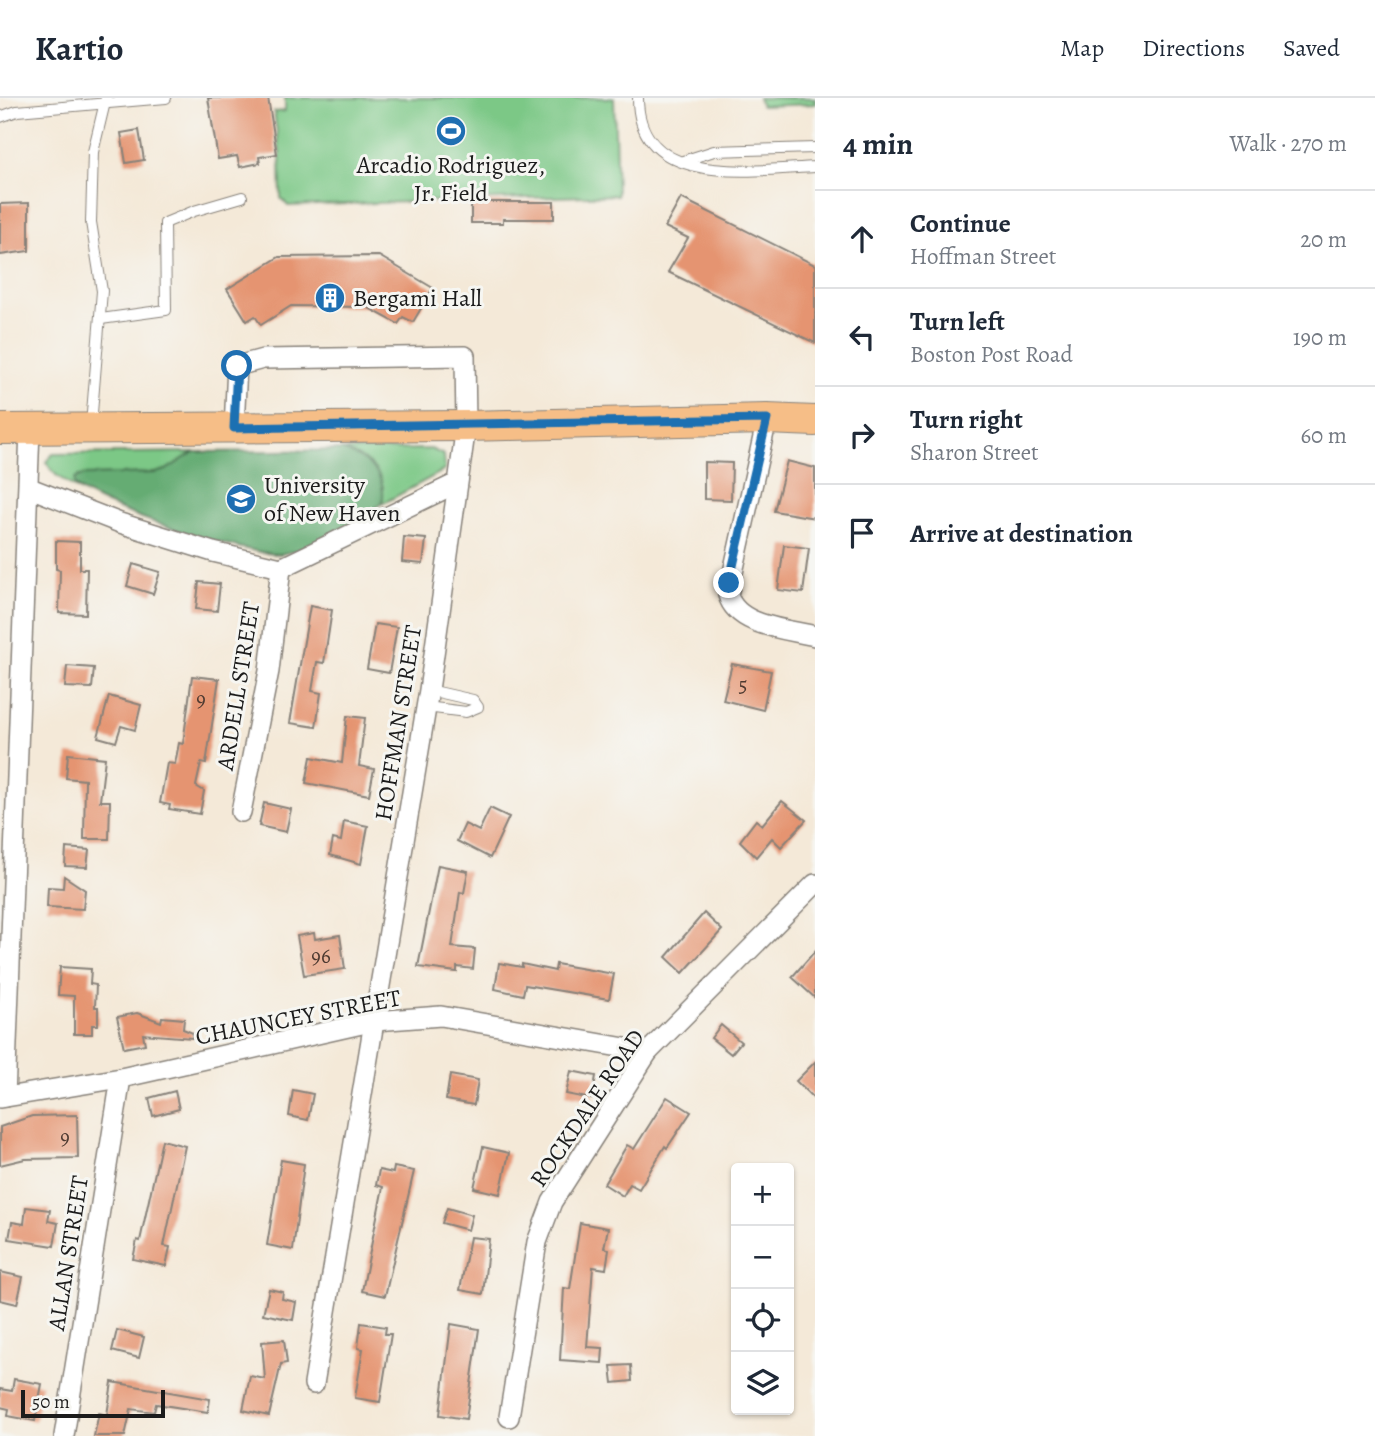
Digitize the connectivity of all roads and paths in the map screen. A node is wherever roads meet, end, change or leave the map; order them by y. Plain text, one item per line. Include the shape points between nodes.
1 (166, 98) edge
2 (638, 98) edge
3 (105, 101) edge
4 (0, 117) edge
5 (815, 148) edge
6 (682, 161) junction
7 (815, 167) edge
8 (242, 197) dead end
9 (101, 319) junction
10 (767, 419) junction
11 (815, 421) edge
12 (466, 426) junction
13 (234, 428) junction
14 (0, 429) edge
15 (30, 429) junction
16 (90, 429) junction
17 (457, 483) junction
18 (30, 488) junction
19 (281, 568) junction
20 (815, 636) edge
21 (241, 811) dead end
22 (815, 884) edge
23 (375, 1021) junction
24 (648, 1052) junction
25 (121, 1078) junction
26 (3, 1098) edge
27 (314, 1384) dead end
28 (509, 1417) dead end
29 (64, 1436) edge

1 - 3 lane
2 - 6 lane via 645,135 661,152
3 - 4 lane
3 - 9 lane via 93,152 90,199 102,291
5 - 6 lane via 714,152
6 - 7 lane via 714,172
8 - 9 lane via 165,223 166,310
9 - 16 lane
10 - 11 main road
10 - 12 main road
10 - 20 street via 728,595 734,607 752,620
12 - 13 main road
12 - 13 street, HOFFMAN STREET via 465,356 263,359 237,366
12 - 17 street, HOFFMAN STREET
13 - 16 main road
14 - 15 main road
15 - 16 main road
15 - 18 street
17 - 19 street
17 - 23 street, HOFFMAN STREET
18 - 19 street via 190,545
18 - 26 street
19 - 21 street, ARDELL STREET via 269,671
22 - 24 street, ROCKDALE ROAD
23 - 24 street, CHAUNCEY STREET via 463,1018
23 - 25 street, CHAUNCEY STREET
23 - 27 street, HOFFMAN STREET
24 - 28 street, ROCKDALE ROAD via 552,1202 537,1242
25 - 26 street, CHAUNCEY STREET
25 - 29 street, ALLAN STREET

